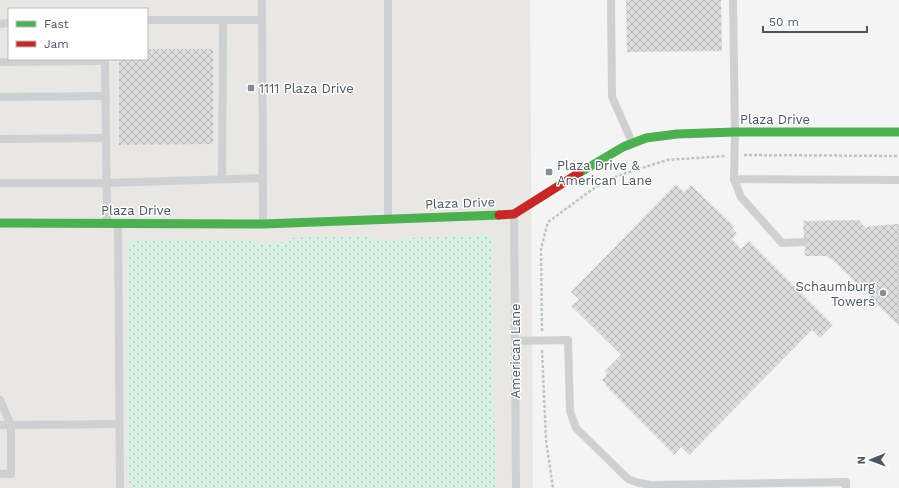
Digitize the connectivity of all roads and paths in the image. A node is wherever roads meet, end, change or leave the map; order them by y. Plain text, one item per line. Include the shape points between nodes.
1 (262, 0) edge
2 (388, 0) edge
3 (612, 0) edge
4 (733, 0) edge
5 (148, 20) edge
6 (223, 20) junction
7 (262, 20) junction
8 (105, 60) edge
9 (0, 62) edge
10 (106, 96) junction
11 (0, 97) edge
12 (735, 132) junction
13 (899, 132) edge
14 (106, 138) junction
15 (0, 139) edge
16 (633, 143) junction
17 (735, 155) junction
18 (899, 156) edge
19 (262, 178) junction
20 (222, 179) junction
21 (734, 179) junction
22 (899, 180) edge
23 (0, 183) edge
24 (107, 183) junction
25 (514, 214) junction
26 (388, 219) junction
27 (0, 223) edge
28 (107, 223) junction
29 (118, 223) junction
30 (263, 224) junction
31 (804, 242) dead end
32 (542, 340) junction
33 (515, 341) junction
34 (0, 400) edge
35 (119, 424) junction
36 (0, 425) edge
37 (11, 425) junction
38 (0, 474) edge
39 (120, 488) edge
40 (516, 488) edge
41 (553, 488) edge
42 (846, 488) edge

1 - 7 lane
2 - 26 lane
3 - 16 lane via 612,97
4 - 12 lane
5 - 6 lane
6 - 7 lane
6 - 20 lane
7 - 19 lane
8 - 9 lane
8 - 10 lane
10 - 11 lane
10 - 14 lane
12 - 13 street, Plaza Drive
12 - 16 street, Plaza Drive via 678,134 646,138
12 - 17 lane
14 - 15 lane
14 - 24 lane
16 - 25 street, Plaza Drive via 593,164
17 - 18 path
17 - 21 lane
17 - 32 path via 667,160 641,167 593,189 548,222 541,249
19 - 20 lane
19 - 30 lane
20 - 24 lane
21 - 22 lane
21 - 31 lane via 741,197 782,243
23 - 24 lane
24 - 28 lane
25 - 26 street, Plaza Drive
25 - 33 lane, American Lane
26 - 30 street, Plaza Drive
27 - 28 street, Plaza Drive
28 - 29 street, Plaza Drive
29 - 30 street, Plaza Drive
29 - 35 lane
32 - 33 lane
32 - 41 path via 546,440
32 - 42 lane via 568,340 570,411 576,428 628,479 651,485 846,482
33 - 40 lane, American Lane
34 - 37 lane
35 - 37 lane
35 - 39 lane
36 - 37 lane
37 - 38 lane via 11,474

